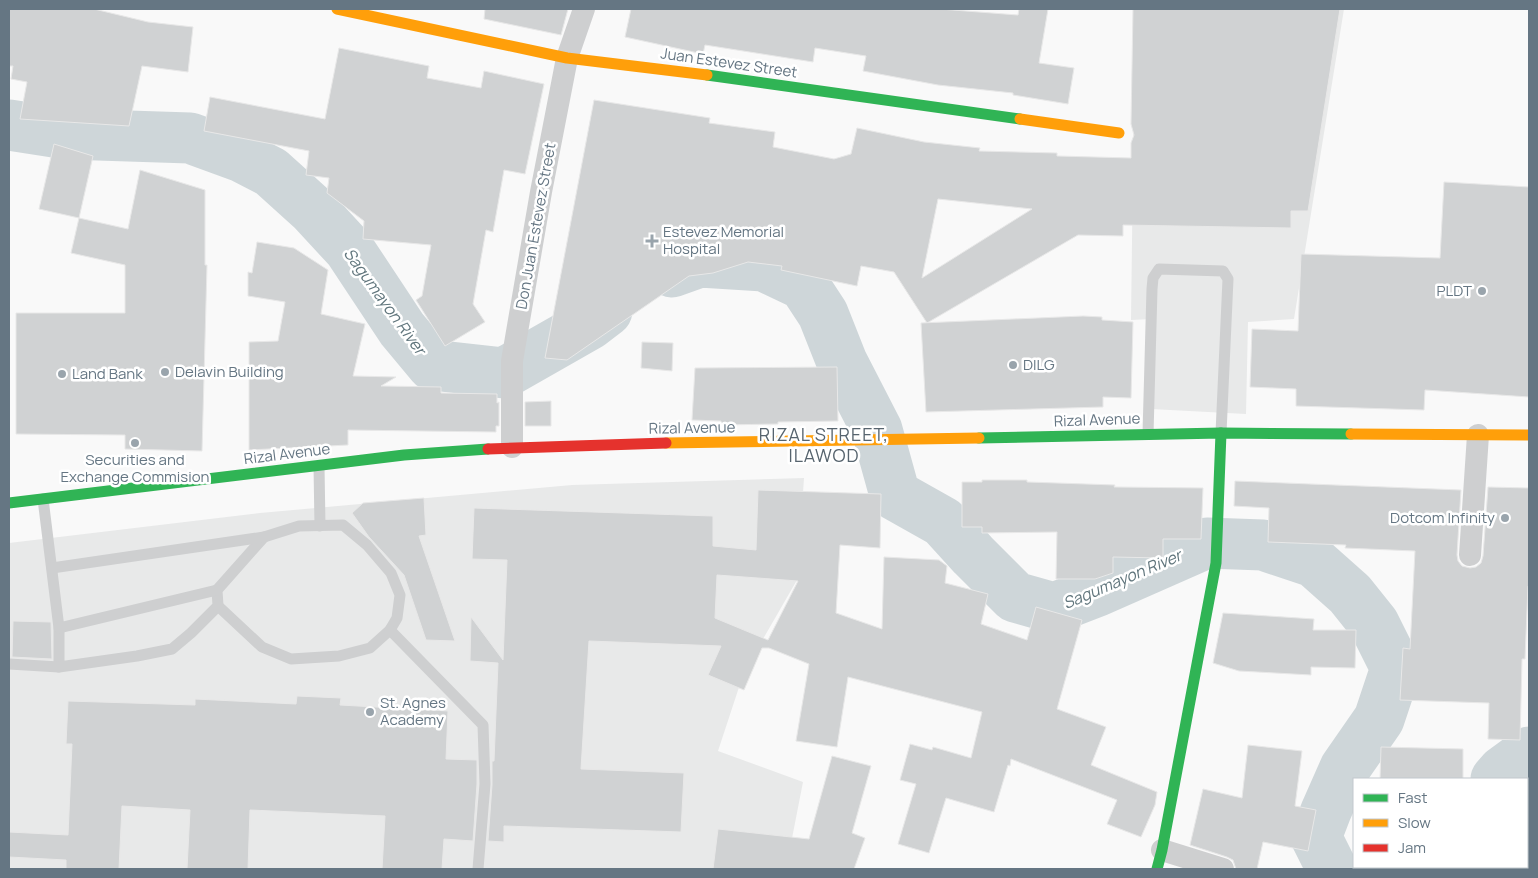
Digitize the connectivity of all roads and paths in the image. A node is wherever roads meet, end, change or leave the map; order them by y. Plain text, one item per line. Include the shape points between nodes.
1 (337, 9) edge
2 (584, 9) edge
3 (567, 58) junction
4 (1119, 133) dead end
5 (1221, 433) junction
6 (1148, 434) junction
7 (1478, 435) junction
8 (1529, 436) edge
9 (512, 447) junction
10 (319, 466) junction
11 (44, 499) junction
12 (9, 503) edge
13 (320, 526) junction
14 (264, 537) junction
15 (1470, 555) dead end
16 (52, 568) junction
17 (217, 590) junction
18 (218, 606) junction
19 (59, 628) junction
20 (390, 630) junction
21 (9, 664) edge
22 (59, 667) junction
23 (1160, 860) edge
24 (478, 869) edge
25 (1223, 869) edge

1 - 3 main road, Juan Estevez Street
2 - 3 street, Don Juan Estevez Street
3 - 4 main road, Juan Estevez Street via 661,68
3 - 9 street, Don Juan Estevez Street via 540,192 512,361
5 - 6 main road, Rizal Avenue
5 - 6 lane via 1228,279 1223,271 1159,269 1152,289
5 - 7 main road, Rizal Avenue
5 - 23 main road via 1216,563
6 - 9 main road, Rizal Avenue
7 - 8 main road, Rizal Avenue
7 - 15 street
9 - 10 main road, Rizal Avenue via 404,455
10 - 11 main road, Rizal Avenue
10 - 13 lane
11 - 12 main road, Rizal Avenue
11 - 16 lane
13 - 14 lane via 299,526
13 - 20 lane via 343,525 367,544 391,574 400,595 397,618
14 - 16 lane
14 - 17 lane
16 - 19 lane
17 - 18 lane
17 - 19 lane
18 - 20 lane via 262,647 291,659 339,656 370,648
18 - 22 lane via 172,649
19 - 22 lane
20 - 24 lane via 483,725 485,784
21 - 22 lane
23 - 25 street

